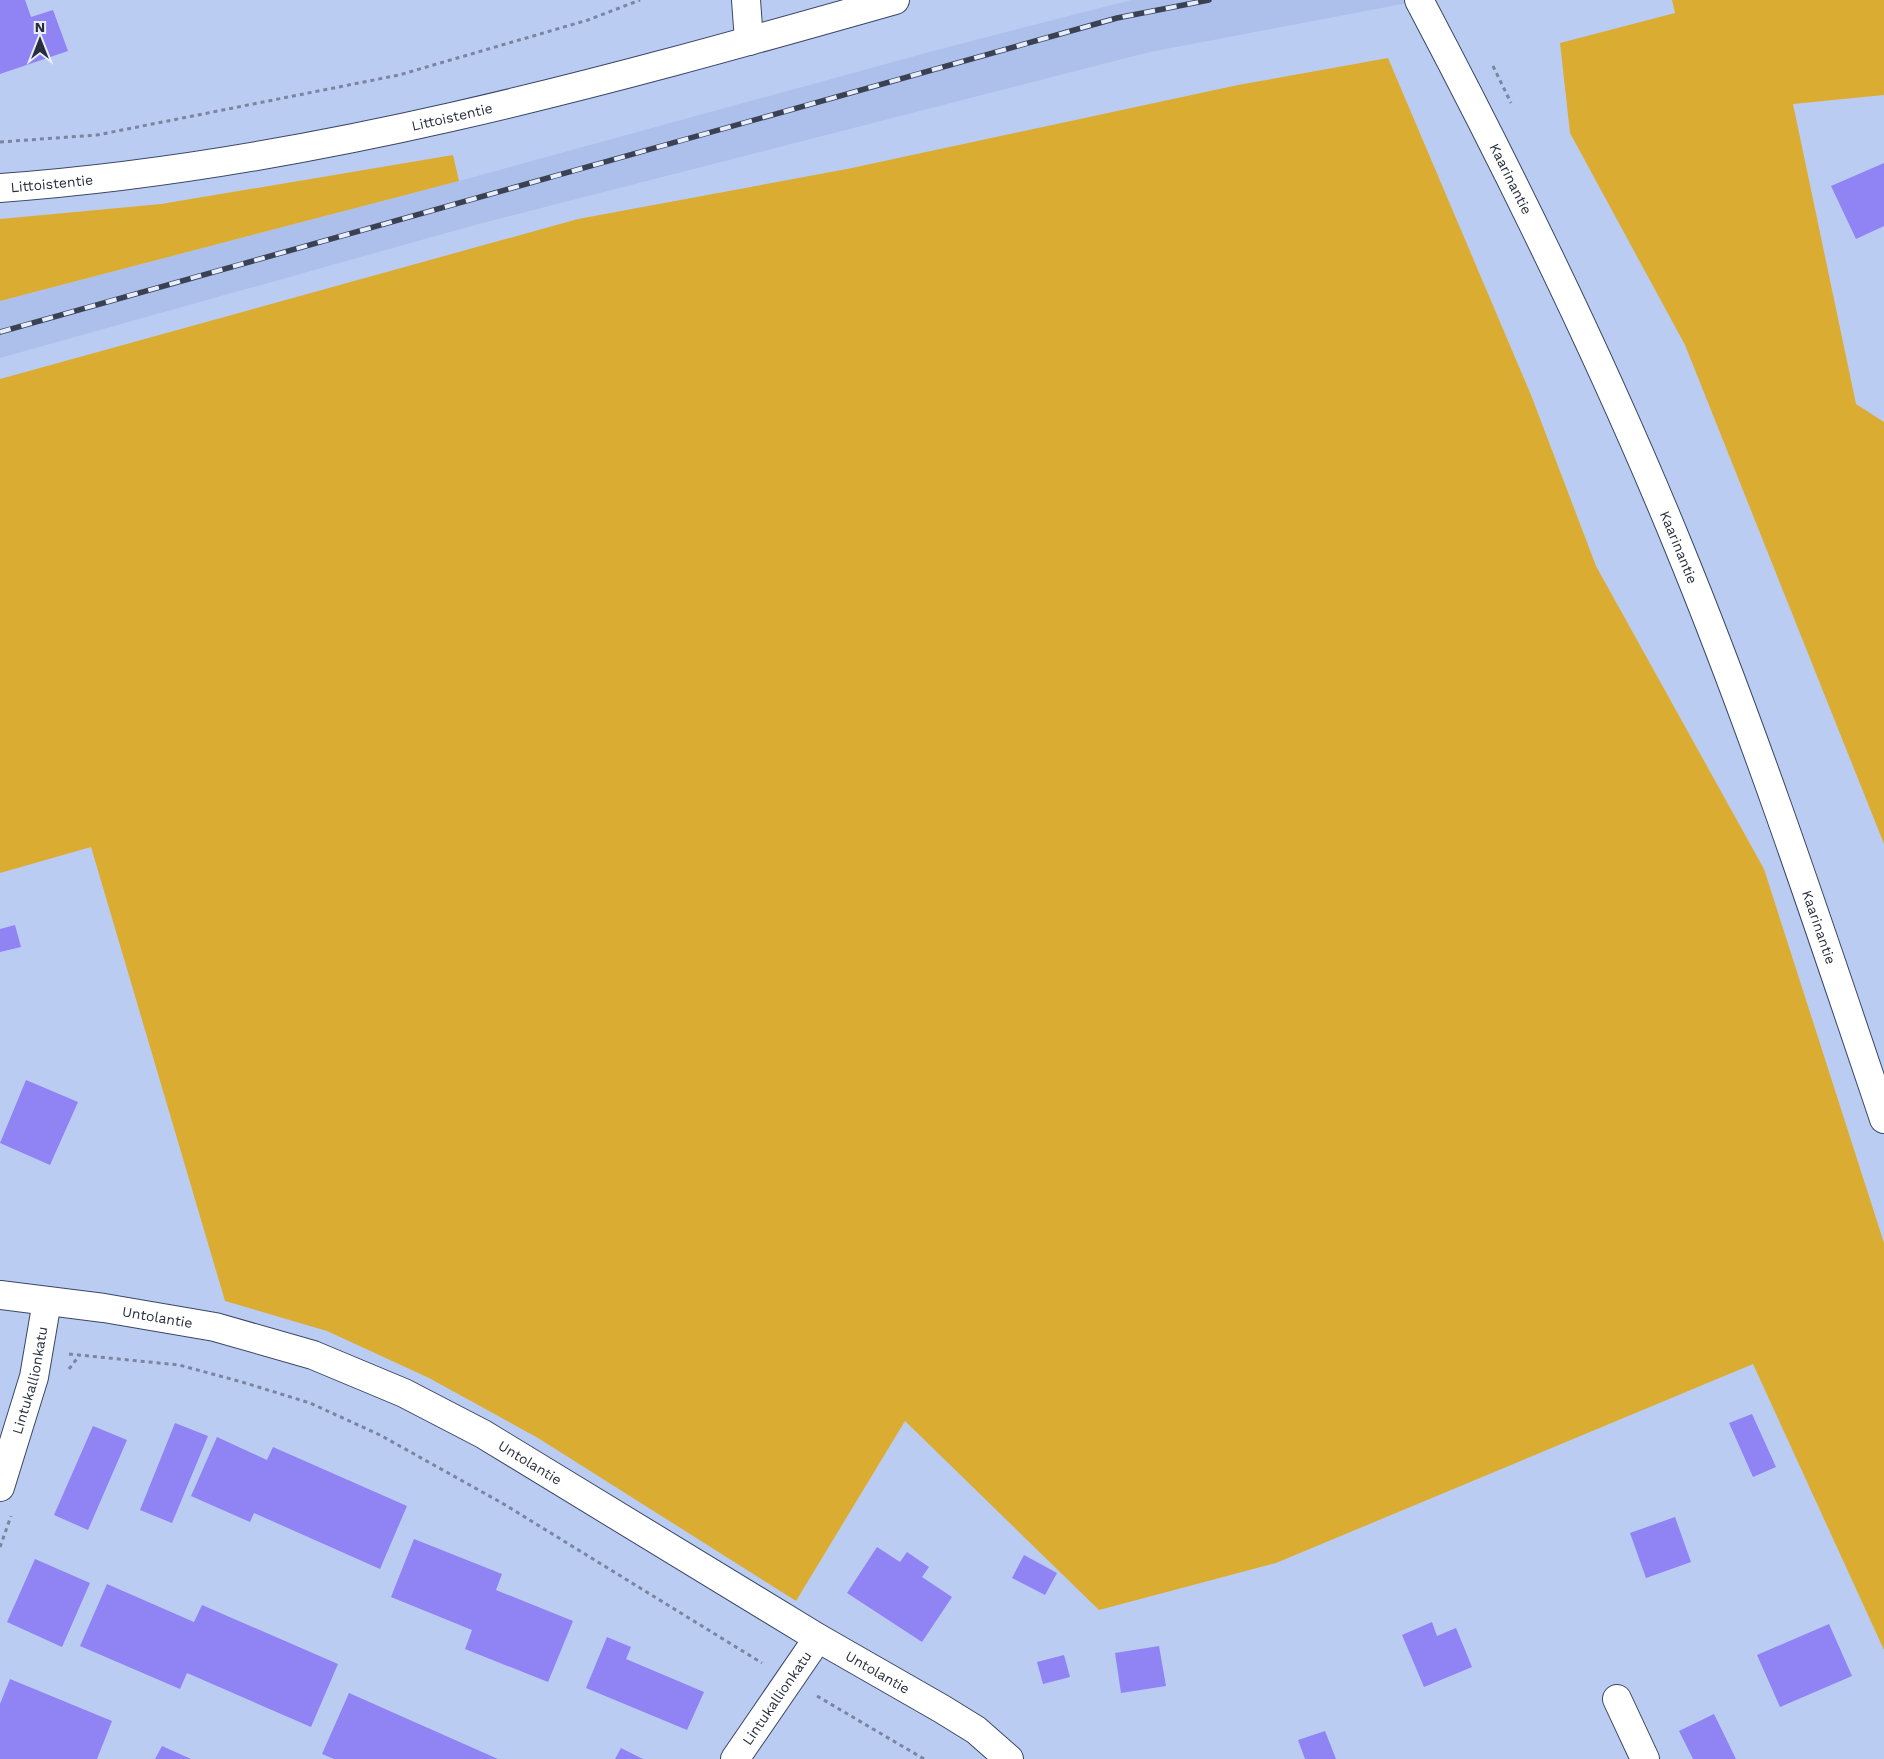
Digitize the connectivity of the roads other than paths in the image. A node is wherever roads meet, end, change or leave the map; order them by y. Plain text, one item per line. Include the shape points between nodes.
1 (746, 0) edge
2 (895, 0) edge
3 (1419, 0) edge
4 (749, 41) junction
5 (0, 188) edge
6 (1884, 1119) edge
7 (0, 1295) edge
8 (47, 1301) junction
9 (0, 1487) edge
10 (818, 1638) junction
11 (1617, 1699) dead end
12 (735, 1759) edge
13 (1009, 1759) edge
14 (1645, 1759) edge

1 - 4 street
2 - 4 street, Littoistentie
3 - 6 street, Kaarinantie via 1582,324 1678,543 1768,778
4 - 5 street, Littoistentie via 591,84 371,133 163,171
7 - 8 street, Untolantie
8 - 9 street, Lintukallionkatu via 40,1351
8 - 10 street, Untolantie via 215,1327 313,1355 359,1373 476,1430
10 - 12 street, Lintukallionkatu
10 - 13 street, Untolantie via 976,1730
11 - 14 street

